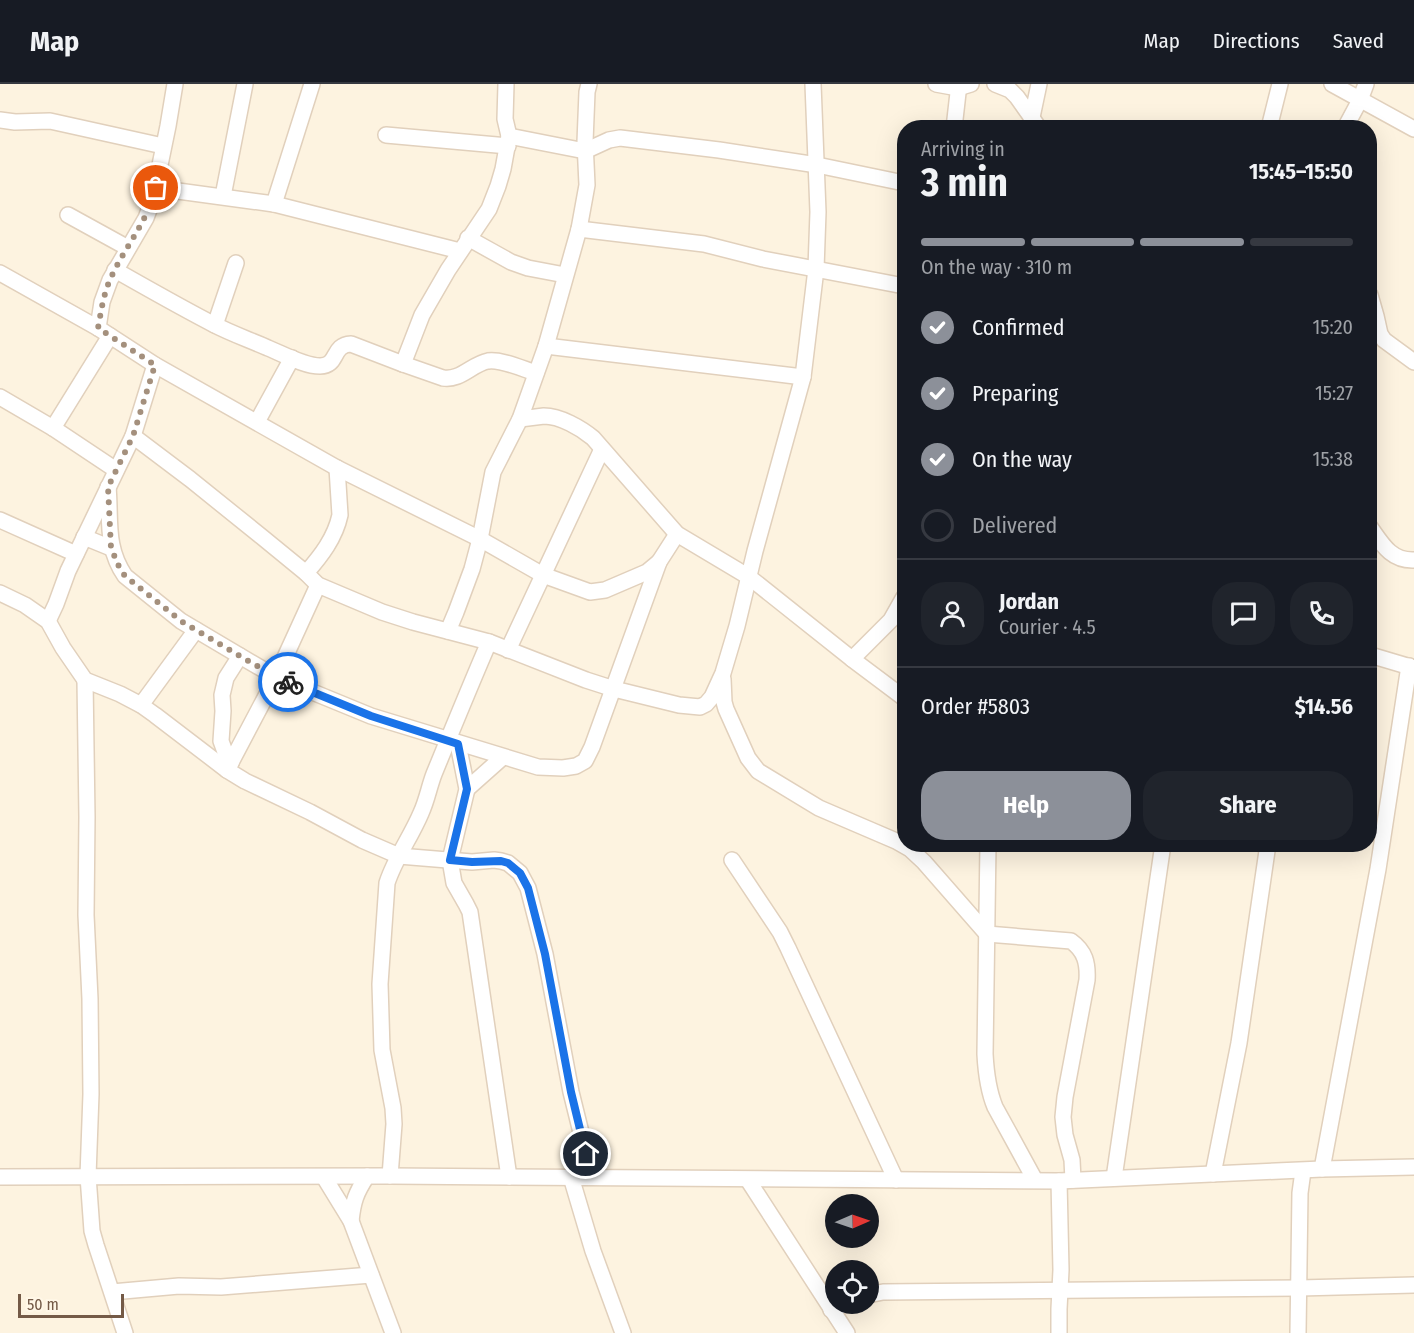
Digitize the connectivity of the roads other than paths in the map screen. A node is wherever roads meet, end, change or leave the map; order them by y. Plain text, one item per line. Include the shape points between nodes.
1 (175, 84) edge
2 (245, 84) edge
3 (312, 84) edge
4 (506, 84) edge
5 (589, 84) edge
6 (813, 84) edge
7 (936, 84) edge
8 (994, 84) edge
9 (1039, 84) edge
10 (1280, 84) edge
11 (1332, 84) edge
12 (1366, 84) edge
13 (963, 85) edge
14 (1360, 100) junction
15 (0, 120) edge
16 (956, 120) edge
17 (1031, 120) edge
18 (1034, 120) edge
19 (1271, 120) edge
20 (1349, 120) edge
21 (1414, 129) edge
22 (387, 135) dead end
23 (508, 141) junction
24 (163, 146) junction
25 (585, 151) junction
26 (817, 165) junction
27 (897, 182) edge
28 (156, 188) junction
29 (223, 196) junction
30 (274, 204) junction
31 (68, 214) dead end
32 (579, 229) junction
33 (464, 244) junction
34 (128, 248) junction
35 (236, 263) dead end
36 (816, 269) junction
37 (115, 270) junction
38 (0, 273) edge
39 (565, 275) junction
40 (897, 285) edge
41 (1377, 320) edge
42 (214, 325) junction
43 (104, 332) junction
44 (546, 346) junction
45 (292, 358) junction
46 (1413, 358) edge
47 (403, 364) junction
48 (155, 365) junction
49 (536, 374) junction
50 (803, 377) junction
51 (529, 394) junction
52 (0, 398) edge
53 (547, 416) junction
54 (520, 419) junction
55 (256, 422) junction
56 (53, 428) junction
57 (130, 441) junction
58 (602, 449) junction
59 (94, 455) junction
60 (338, 468) junction
61 (116, 470) junction
62 (108, 487) junction
63 (1, 522) edge
64 (677, 534) junction
65 (1377, 536) edge
66 (84, 537) junction
67 (480, 539) junction
68 (111, 548) junction
69 (76, 554) junction
70 (1414, 560) edge
71 (659, 562) junction
72 (306, 573) junction
73 (543, 575) junction
74 (749, 577) junction
75 (318, 585) junction
76 (0, 593) edge
77 (897, 609) edge
78 (48, 621) junction
79 (196, 630) junction
80 (448, 631) junction
81 (489, 642) junction
82 (508, 650) junction
83 (240, 656) junction
84 (1377, 657) edge
85 (852, 659) junction
86 (1412, 667) edge
87 (723, 673) junction
88 (276, 677) junction
89 (85, 680) junction
90 (614, 689) junction
91 (897, 693) edge
92 (141, 705) junction
93 (453, 742) junction
94 (503, 757) junction
95 (229, 766) junction
96 (467, 789) junction
97 (897, 842) edge
98 (913, 852) edge
99 (988, 852) edge
100 (1162, 852) edge
101 (1267, 852) edge
102 (399, 856) junction
103 (450, 860) junction
104 (732, 860) dead end
105 (987, 934) junction
106 (1414, 1167) edge
107 (1322, 1169) junction
108 (1303, 1171) junction
109 (1214, 1174) junction
110 (88, 1176) junction
111 (367, 1176) junction
112 (390, 1176) junction
113 (324, 1177) junction
114 (509, 1177) junction
115 (571, 1177) junction
116 (592, 1177) junction
117 (0, 1178) edge
118 (1114, 1178) junction
119 (748, 1180) junction
120 (896, 1180) junction
121 (1035, 1180) junction
122 (1066, 1181) junction
123 (351, 1221) junction
124 (371, 1275) junction
125 (1414, 1286) edge
126 (1300, 1288) junction
127 (1060, 1290) junction
128 (112, 1292) junction
129 (879, 1293) edge
130 (825, 1301) edge
131 (834, 1314) edge
132 (125, 1333) edge
133 (393, 1333) edge
134 (623, 1333) edge
135 (847, 1333) edge
136 (1059, 1333) edge
137 (1298, 1333) edge

1 - 24 street
2 - 29 street
3 - 30 street
4 - 23 street
5 - 25 street
6 - 26 street
7 - 13 street
8 - 17 street via 1010,90
9 - 18 street
10 - 19 street
11 - 14 street
12 - 14 street
13 - 16 street
14 - 20 street
14 - 21 street
15 - 24 street via 50,121
22 - 23 street
23 - 25 street
23 - 33 street via 489,209
24 - 28 street
25 - 26 street via 620,138
25 - 32 street via 587,185
26 - 27 street
26 - 36 street
28 - 29 street
28 - 34 street via 146,218
29 - 30 street
30 - 33 street
31 - 34 street
32 - 36 street via 704,244
32 - 39 street
33 - 39 street via 528,268
33 - 47 street via 422,315
34 - 37 street
35 - 42 street
36 - 40 street
36 - 50 street
37 - 42 street
37 - 43 street via 102,302
38 - 43 street
39 - 44 street
41 - 46 street via 1384,340
42 - 45 street
43 - 48 street
43 - 56 street
44 - 49 street
44 - 50 street
45 - 47 street via 324,366 331,363 340,347 351,344
45 - 55 street
47 - 49 street via 449,379 489,361
48 - 55 street
48 - 57 street
49 - 51 street
50 - 74 street
51 - 53 street
51 - 54 street
52 - 56 street
53 - 54 street
53 - 58 street via 582,429
54 - 67 street via 493,471
55 - 60 street
56 - 59 street
57 - 59 street
57 - 61 street
57 - 72 street via 190,479
58 - 64 street
58 - 73 street
59 - 61 street
60 - 67 street
60 - 72 street via 338,522 321,556
61 - 62 street
62 - 66 street
62 - 68 street
63 - 69 street
64 - 71 street
64 - 74 street
65 - 70 street via 1400,560
66 - 68 street
66 - 69 street
67 - 73 street
67 - 80 street
68 - 79 street via 125,576
69 - 78 street
71 - 73 street via 647,572 598,592
71 - 90 street
72 - 75 street
73 - 82 street
74 - 85 street
74 - 87 street
75 - 80 street via 382,612
75 - 88 street
76 - 78 street
77 - 85 street
78 - 89 street
79 - 83 street
79 - 92 street
80 - 81 street
81 - 82 street
81 - 93 street via 461,707
82 - 90 street
83 - 88 street
83 - 95 street via 226,678 222,695 221,741
84 - 86 street
85 - 91 street
86 - 107 street
87 - 90 street via 710,702 700,707
87 - 97 street via 726,709 758,771 819,808
88 - 93 street via 371,716
88 - 95 street
89 - 92 street
89 - 110 street via 91,1094
90 - 94 street via 585,761 576,766 545,768
92 - 95 street
93 - 94 street
93 - 96 street
93 - 102 street via 434,774 420,816
94 - 96 street
95 - 102 street via 245,781
96 - 103 street
98 - 105 street
99 - 105 street
100 - 118 street
101 - 109 street via 1239,1043
102 - 103 street
102 - 112 street via 387,883 380,984 382,1050 394,1116
103 - 114 street via 454,883 470,912
103 - 116 street via 501,861 524,879 545,954 571,1092
104 - 120 street via 780,932
105 - 121 street via 986,1077 995,1107
105 - 122 street via 1071,941 1088,966 1065,1096 1063,1117 1072,1160
106 - 107 street
107 - 108 street
108 - 109 street
108 - 126 street
109 - 118 street
110 - 113 street
110 - 117 street
110 - 128 street via 92,1231
111 - 112 street
111 - 113 street
111 - 123 street via 355,1197
112 - 114 street
113 - 123 street
114 - 115 street
115 - 116 street
115 - 134 street
116 - 119 street
118 - 122 street
119 - 120 street
119 - 130 street
120 - 121 street
121 - 122 street
122 - 127 street
123 - 124 street
124 - 128 street
124 - 133 street
125 - 126 street
126 - 127 street
126 - 137 street
127 - 129 street
127 - 136 street
128 - 132 street
131 - 135 street

